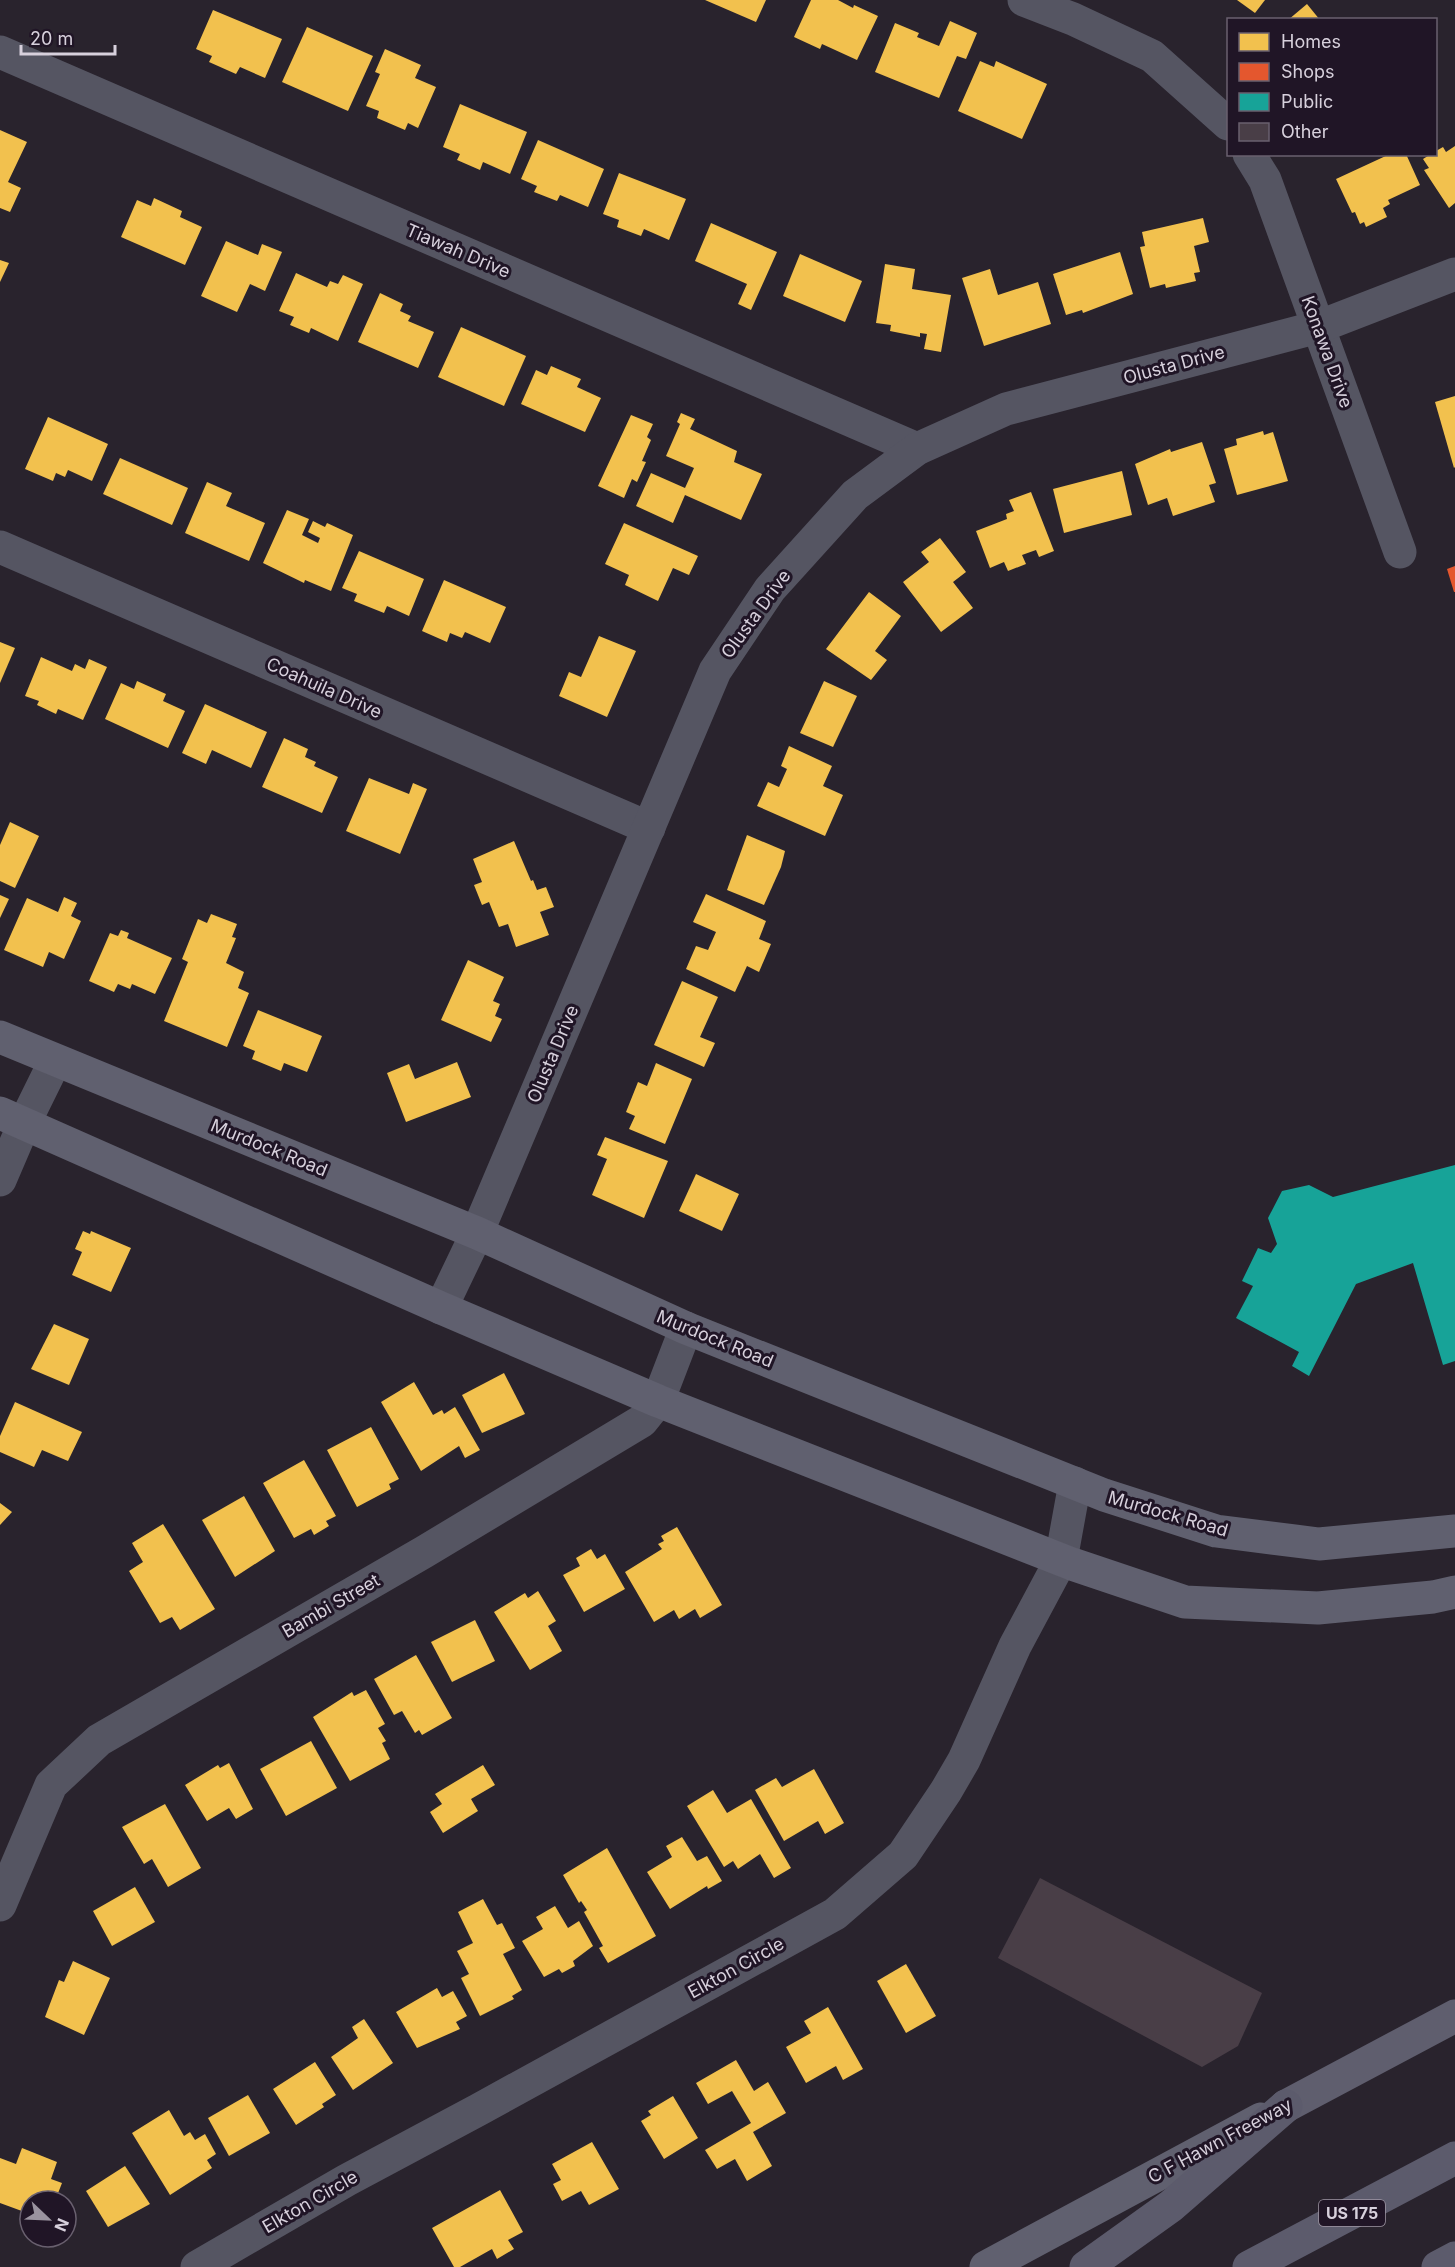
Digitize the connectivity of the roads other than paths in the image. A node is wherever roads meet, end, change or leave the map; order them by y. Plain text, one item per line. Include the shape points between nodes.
1 (1024, 0) edge
2 (0, 52) edge
3 (1227, 123) edge
4 (1250, 156) edge
5 (1455, 274) edge
6 (1318, 327) junction
7 (916, 448) junction
8 (0, 547) edge
9 (1400, 552) dead end
10 (649, 828) junction
11 (0, 1036) edge
12 (55, 1061) junction
13 (12, 1118) edge
14 (0, 1180) edge
15 (477, 1233) junction
16 (441, 1308) junction
17 (686, 1329) junction
18 (658, 1401) junction
19 (1074, 1483) junction
20 (1455, 1531) edge
21 (1061, 1560) junction
22 (1448, 1599) edge
23 (0, 1905) edge
24 (1455, 2016) edge
25 (1286, 2106) junction
26 (1455, 2158) edge
27 (1455, 2258) edge
28 (197, 2267) edge
29 (986, 2267) edge
30 (1086, 2267) edge
31 (1249, 2267) edge
32 (1438, 2267) edge

1 - 3 street via 1152,56
2 - 7 street, Tiawah Drive
4 - 6 street, Konawa Drive via 1265,180
5 - 6 street, Olusta Drive
6 - 7 street, Olusta Drive via 1006,409
6 - 9 street, Konawa Drive
7 - 10 street, Olusta Drive via 855,495 770,589 715,671
8 - 10 street, Coahuila Drive
10 - 15 street, Olusta Drive
11 - 12 main road, Murdock Road
12 - 13 street
12 - 15 main road, Murdock Road
13 - 14 street
13 - 16 main road
15 - 16 street, Olusta Drive
15 - 17 main road, Murdock Road
16 - 18 main road
17 - 18 street, Bambi Street
17 - 19 main road, Murdock Road
18 - 21 main road
18 - 23 street, Bambi Street via 642,1421 99,1740 51,1785
19 - 20 main road, Murdock Road via 1216,1531 1319,1544
19 - 21 street, Elkton Circle
21 - 22 main road via 1185,1602 1318,1608
21 - 28 street, Elkton Circle via 946,1791 903,1855 835,1914 347,2180
24 - 25 main road, C F Hawn Freeway
25 - 29 main road, C F Hawn Freeway
25 - 30 highway via 1171,2206
26 - 31 highway, US 175
27 - 32 highway

